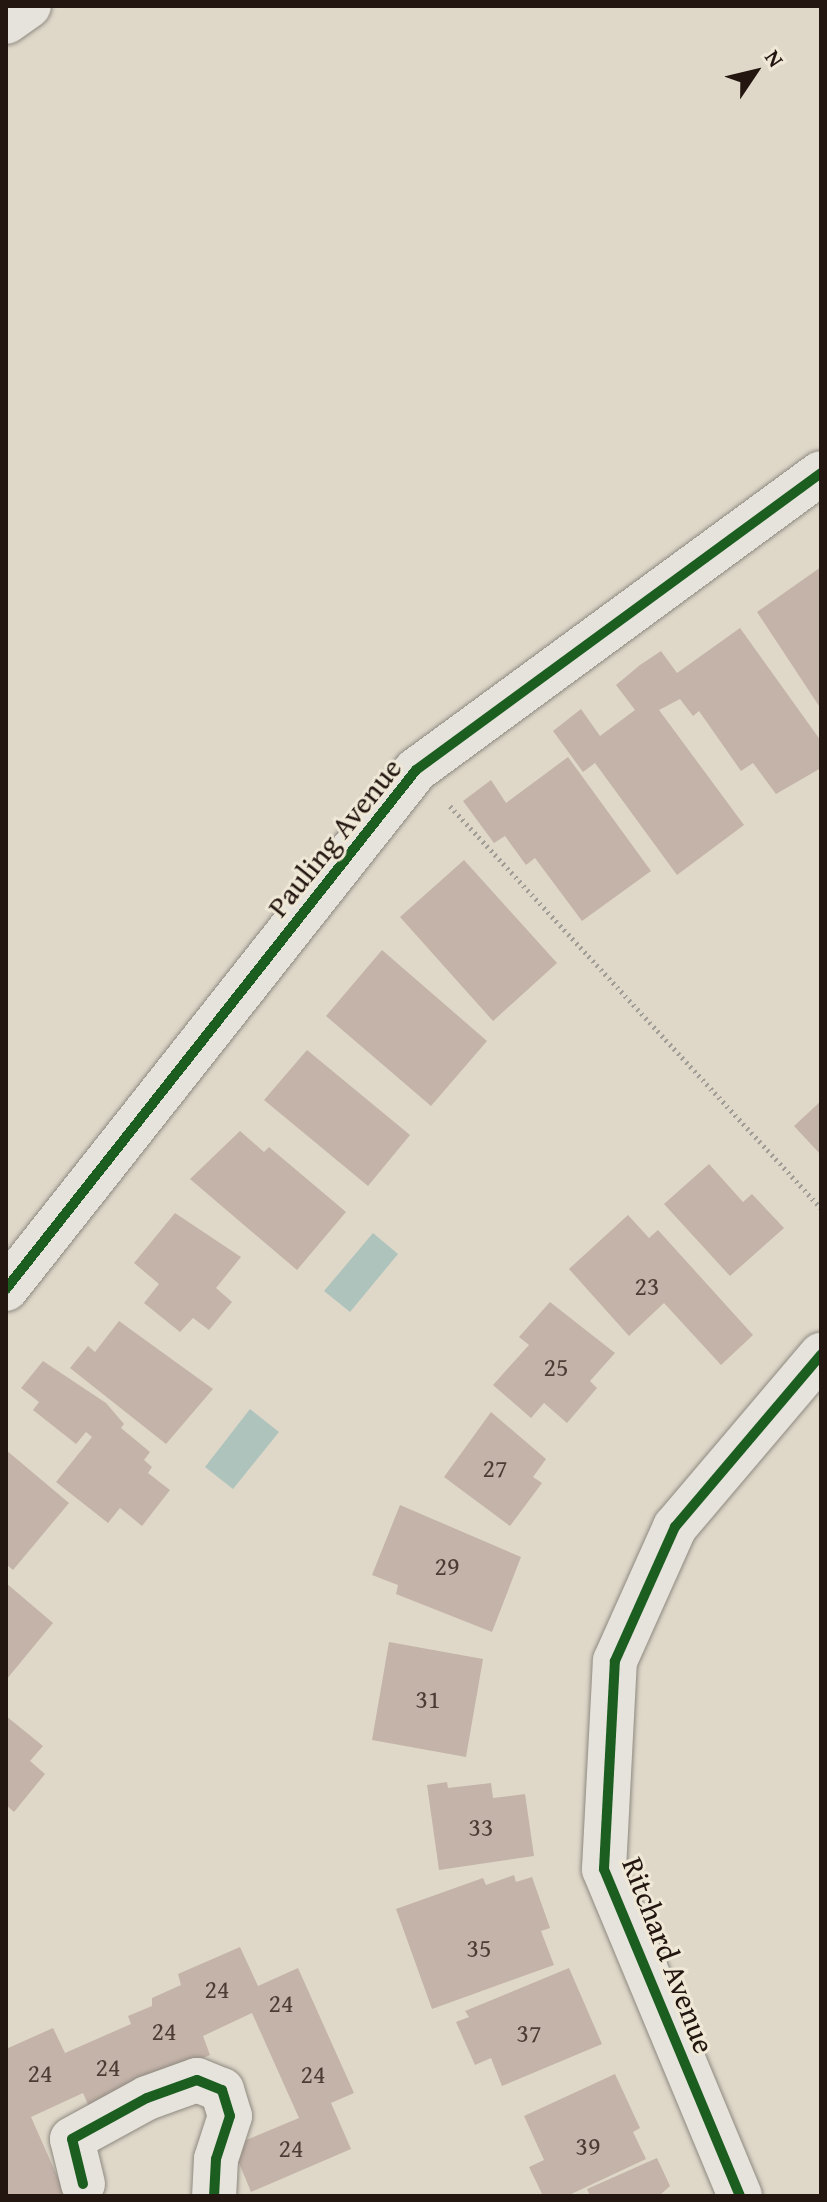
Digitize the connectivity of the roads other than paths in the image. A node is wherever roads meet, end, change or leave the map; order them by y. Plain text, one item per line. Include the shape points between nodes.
1 (29, 6) edge
2 (6, 22) edge
3 (821, 473) edge
4 (6, 1289) edge
5 (821, 1355) edge
6 (83, 2184) dead end
7 (214, 2196) edge
8 (740, 2196) edge

1 - 2 street
3 - 4 street, Pauling Avenue via 416,770
5 - 8 street, Ritchard Avenue via 675,1527 615,1661 604,1869
6 - 7 street via 72,2139 147,2098 197,2080 222,2090 230,2116 216,2159

